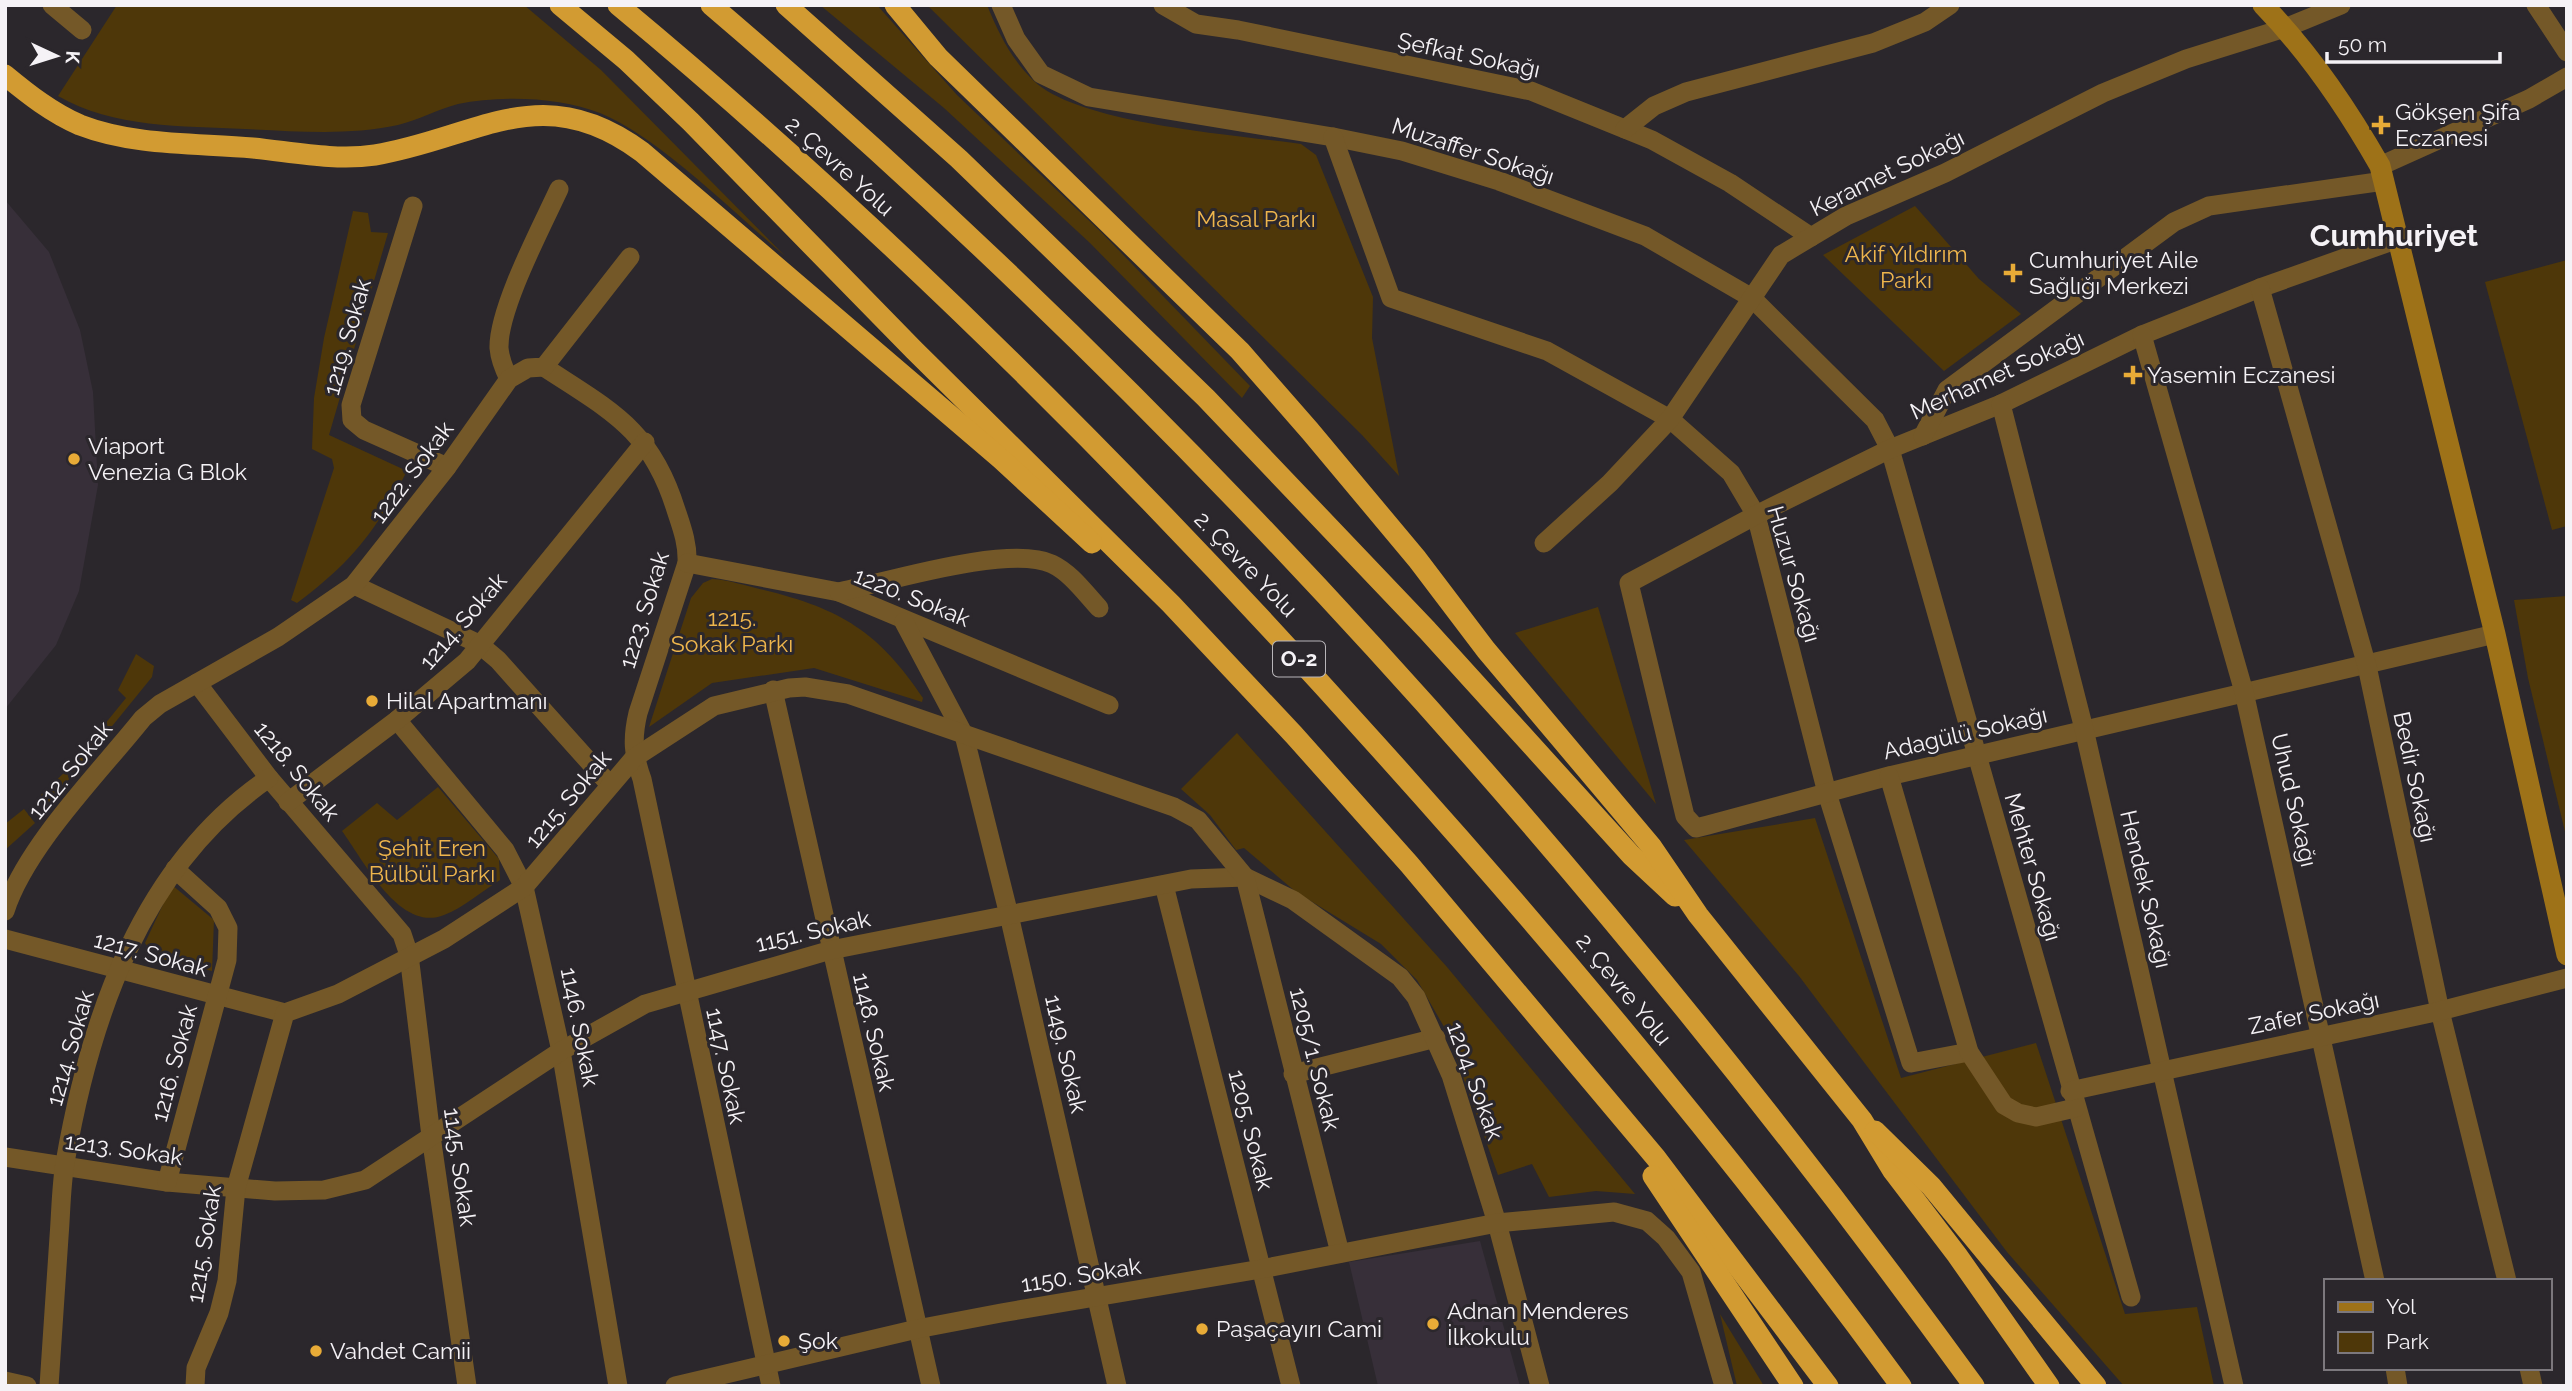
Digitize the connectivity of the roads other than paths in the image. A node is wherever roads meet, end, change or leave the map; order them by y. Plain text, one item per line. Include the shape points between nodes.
1 (52, 5) edge
2 (560, 5) edge
3 (618, 5) edge
4 (711, 5) edge
5 (786, 5) edge
6 (895, 5) edge
7 (1001, 5) edge
8 (1163, 5) edge
9 (1950, 5) edge
10 (2263, 5) edge
11 (2341, 5) edge
12 (2536, 5) edge
13 (2285, 27) junction
14 (82, 30) dead end
15 (2567, 52) edge
16 (5, 75) edge
17 (2567, 77) edge
18 (1625, 129) junction
19 (1333, 136) junction
20 (2382, 174) junction
21 (559, 189) dead end
22 (413, 206) dead end
23 (1811, 237) junction
24 (2398, 239) junction
25 (630, 257) dead end
26 (2260, 288) junction
27 (1752, 298) junction
28 (2142, 335) junction
29 (544, 368) junction
30 (509, 379) junction
31 (2001, 404) junction
32 (1670, 419) junction
33 (1923, 436) junction
34 (645, 442) junction
35 (1890, 449) junction
36 (447, 467) junction
37 (1756, 515) junction
38 (1544, 543) dead end
39 (687, 563) junction
40 (1629, 583) joint
41 (354, 585) junction
42 (839, 593) junction
43 (1171, 604) junction
44 (1099, 608) dead end
45 (904, 622) junction
46 (2495, 634) junction
47 (479, 644) junction
48 (2367, 666) junction
49 (197, 683) junction
50 (773, 690) junction
51 (2244, 692) junction
52 (1109, 705) dead end
53 (397, 720) junction
54 (2084, 729) junction
55 (964, 735) junction
56 (1977, 755) junction
57 (634, 758) junction
58 (1889, 776) junction
59 (268, 779) junction
60 (610, 785) junction
61 (1827, 793) junction
62 (288, 802) junction
63 (175, 869) junction
64 (1245, 877) junction
65 (1164, 885) junction
66 (524, 887) junction
67 (7, 899) edge
68 (1009, 915) junction
69 (1698, 915) junction
70 (5, 939) edge
71 (831, 950) junction
72 (2567, 955) edge
73 (409, 956) junction
74 (119, 970) junction
75 (2567, 978) edge
76 (685, 991) junction
77 (217, 997) junction
78 (2440, 1011) junction
79 (285, 1013) junction
80 (1436, 1038) junction
81 (2322, 1038) junction
82 (561, 1051) junction
83 (1969, 1052) junction
84 (2162, 1070) junction
85 (1293, 1074) junction
86 (1600, 1091) junction
87 (2073, 1100) junction
88 (1861, 1120) junction
89 (431, 1136) junction
90 (5, 1157) edge
91 (64, 1165) junction
92 (166, 1182) junction
93 (236, 1188) junction
94 (1497, 1223) junction
95 (1340, 1254) junction
96 (1261, 1269) junction
97 (2375, 1279) edge
98 (2507, 1279) edge
99 (2131, 1297) dead end
100 (1096, 1298) junction
101 (917, 1329) junction
102 (1808, 1358) junction
103 (767, 1364) junction
104 (5, 1381) edge
105 (27, 1386) edge
106 (48, 1386) edge
107 (195, 1386) edge
108 (467, 1386) edge
109 (618, 1386) edge
110 (676, 1386) edge
111 (771, 1386) edge
112 (930, 1386) edge
113 (1117, 1386) edge
114 (1291, 1386) edge
115 (1540, 1386) edge
116 (1724, 1386) edge
117 (1793, 1386) edge
118 (1828, 1386) edge
119 (1834, 1386) edge
120 (1902, 1386) edge
121 (1974, 1386) edge
122 (2049, 1386) edge
123 (2096, 1386) edge
124 (2234, 1386) edge

1 - 14 street
2 - 43 highway via 691,122
3 - 120 highway, 2. Çevre Yolu / O-2 via 808,170 969,320 1120,469 1284,642 1560,951 1735,1167
4 - 121 highway, 2. Çevre Yolu / O-2 via 832,110 1089,353 1403,678 1682,1003
5 - 69 highway via 959,159 1206,398 1427,629 1631,855
6 - 69 highway via 938,57 1240,351 1606,789
7 - 19 street, Muzaffer Sokağı via 1016,39 1041,74 1089,97
8 - 18 street, Şefkat Sokağı via 1196,24 1531,91
9 - 18 street via 1924,22 1873,43 1686,92 1654,106
10 - 13 main road
11 - 13 street, Keramet Sokağı
12 - 15 street
13 - 20 main road via 2346,106
13 - 23 street, Keramet Sokağı via 2186,59 2103,93
16 - 43 highway via 59,115 115,136 316,155 376,155 506,118 542,115 597,125 642,152 990,450 1115,564
17 - 20 street
18 - 23 street, Şefkat Sokağı via 1730,183
19 - 27 street, Muzaffer Sokağı via 1402,151 1499,181 1645,236
19 - 32 street, Huzur Sokağı via 1391,298 1547,351
20 - 24 main road
20 - 33 street via 2209,206 2174,222 1947,390
21 - 30 street via 514,288 499,345
22 - 36 street, 1219. Sokak via 351,405 352,420 363,430
23 - 27 street, Keramet Sokağı via 1781,255
24 - 26 street, Merhamet Sokağı
24 - 46 main road
25 - 29 street
26 - 28 street, Merhamet Sokağı
26 - 48 street, Bedir Sokağı
27 - 32 street, Keramet Sokağı
27 - 35 street, Muzaffer Sokağı via 1875,420
28 - 31 street, Merhamet Sokağı
28 - 51 street, Uhud Sokağı
29 - 30 street via 528,368
29 - 34 street, 1223. Sokak via 622,419
30 - 36 street, 1222. Sokak
31 - 33 street, Merhamet Sokağı
31 - 54 street, Hendek Sokağı
32 - 37 street, Huzur Sokağı via 1731,473
32 - 38 street, Keramet Sokağı via 1610,483
33 - 35 street, Merhamet Sokağı
34 - 39 street, 1223. Sokak via 670,493 688,548
34 - 47 street, 1214. Sokak
35 - 37 street, Merhamet Sokağı
35 - 56 street, Mehter Sokağı
36 - 41 street, 1222. Sokak
37 - 40 street, Merhamet Sokağı
37 - 61 street, Huzur Sokağı
39 - 42 street, 1220. Sokak
39 - 57 street, 1223. Sokak via 632,734
40 - 61 street, Adagülü Sokağı via 1685,816 1696,828
41 - 47 street
41 - 49 street, 1222. Sokak via 278,637
42 - 44 street via 996,558 1036,560 1068,574
42 - 45 street, 1220. Sokak
43 - 86 highway via 1409,864
45 - 52 street, 1220. Sokak
45 - 55 street, 1149. Sokak
46 - 48 street, Adagülü Sokağı
46 - 72 main road
47 - 53 street, 1214. Sokak via 448,679
47 - 60 street
48 - 51 street, Adagülü Sokağı
48 - 78 street, Bedir Sokağı
49 - 59 street, 1218. Sokak
49 - 67 street, 1212. Sokak via 143,718 30,860
50 - 55 street, 1215. Sokak via 805,687 848,694
50 - 57 street, 1215. Sokak via 714,706
50 - 71 street, 1148. Sokak
51 - 54 street, Adagülü Sokağı
51 - 81 street, Uhud Sokağı
53 - 62 street, 1214. Sokak
53 - 66 street, 1146. Sokak via 505,850
54 - 56 street, Adagülü Sokağı
54 - 84 street, Hendek Sokağı
55 - 64 street, 1215. Sokak via 1174,807 1198,820
55 - 68 street, 1149. Sokak
56 - 58 street, Adagülü Sokağı
56 - 87 street, Mehter Sokağı
57 - 60 street, 1215. Sokak
57 - 76 street, 1147. Sokak
58 - 61 street, Adagülü Sokağı
58 - 83 street, Zafer Sokağı
59 - 62 street, 1218. Sokak
59 - 63 street, 1214. Sokak via 211,823
60 - 66 street, 1215. Sokak
61 - 83 street, Huzur Sokağı via 1911,1063
62 - 73 street, 1218. Sokak via 402,934
63 - 74 street, 1214. Sokak via 148,907
63 - 77 street, 1216. Sokak via 218,908 228,928 227,960
64 - 65 street, 1151. Sokak
64 - 80 street, 1204. Sokak via 1293,900 1400,977 1416,996
64 - 85 street, 1205/1. Sokak
65 - 68 street, 1151. Sokak
65 - 96 street, 1205. Sokak
66 - 73 street, 1215. Sokak
66 - 82 street, 1146. Sokak
68 - 71 street, 1151. Sokak
68 - 100 street, 1149. Sokak
69 - 88 highway
70 - 74 street, 1217. Sokak
71 - 76 street, 1151. Sokak
71 - 101 street, 1148. Sokak
73 - 79 street, 1215. Sokak via 338,994
73 - 89 street, 1145. Sokak
74 - 77 street, 1217. Sokak
74 - 91 street, 1214. Sokak via 77,1105
75 - 78 street, Zafer Sokağı
76 - 82 street, 1151. Sokak via 645,1004
76 - 103 street, 1147. Sokak
77 - 79 street, 1217. Sokak
77 - 92 street, 1216. Sokak
78 - 81 street, Zafer Sokağı
78 - 98 street, Bedir Sokağı
79 - 93 street, 1215. Sokak
80 - 85 street
80 - 94 street, 1204. Sokak
81 - 84 street, Zafer Sokağı
81 - 97 street, Uhud Sokağı
82 - 89 street, 1151. Sokak
82 - 109 street, 1146. Sokak
83 - 87 street, Zafer Sokağı via 2004,1105 2018,1113 2036,1118
84 - 87 street, Zafer Sokağı
84 - 124 street, Hendek Sokağı
85 - 95 street, 1205/1. Sokak
86 - 102 highway
86 - 117 highway
87 - 99 street, Mehter Sokağı
88 - 122 highway via 1892,1171
88 - 123 highway via 1895,1147 1931,1186
89 - 93 street, 1213. Sokak via 365,1180 324,1190
89 - 108 street, 1145. Sokak
90 - 91 street, 1213. Sokak
91 - 92 street, 1213. Sokak
91 - 106 street, 1214. Sokak
92 - 93 street, 1213. Sokak
93 - 107 street, 1215. Sokak via 227,1281 196,1368
94 - 95 street, 1150. Sokak
94 - 115 street, 1204. Sokak
94 - 116 street, 1150. Sokak via 1614,1212 1647,1220 1691,1272
95 - 96 street, 1150. Sokak
96 - 100 street, 1150. Sokak
96 - 114 street, 1205. Sokak
100 - 101 street, 1150. Sokak
100 - 113 street, 1149. Sokak
101 - 103 street, 1150. Sokak
101 - 112 street, 1148. Sokak
102 - 118 highway
102 - 119 highway
103 - 110 street, 1150. Sokak
103 - 111 street, 1147. Sokak
104 - 105 street

